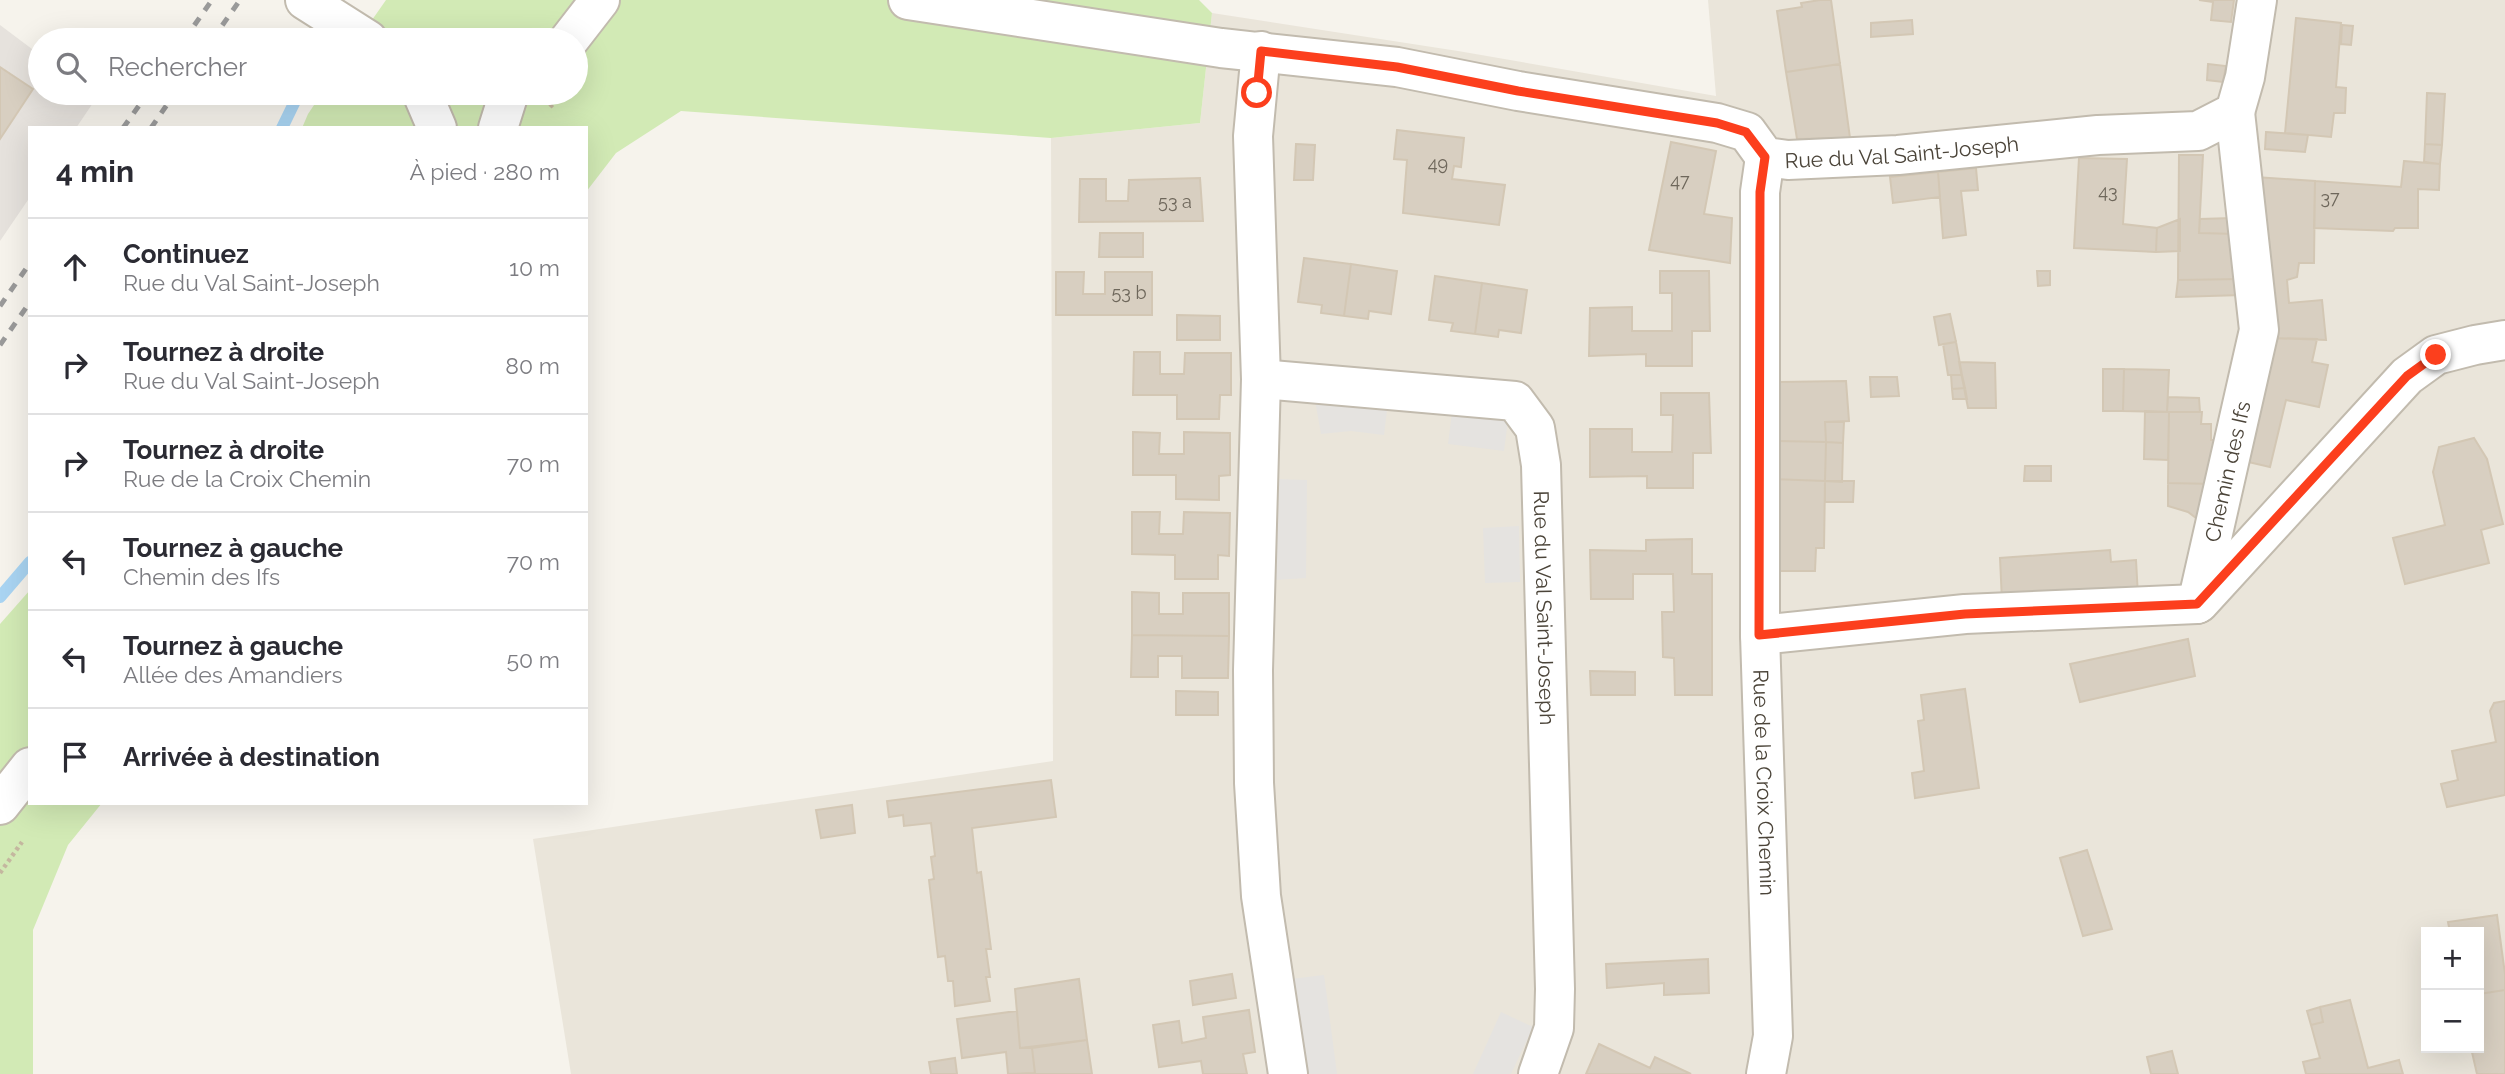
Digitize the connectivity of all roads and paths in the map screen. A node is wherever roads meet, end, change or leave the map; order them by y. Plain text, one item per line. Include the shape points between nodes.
1 (305, 0) edge
2 (600, 0) edge
3 (908, 0) edge
4 (2256, 0) edge
5 (349, 28) edge
6 (578, 28) edge
7 (1261, 51) junction
8 (427, 105) edge
9 (505, 105) edge
10 (2235, 112) junction
11 (436, 126) edge
12 (499, 126) edge
13 (1765, 157) junction
14 (2505, 340) edge
15 (1261, 379) junction
16 (2197, 604) junction
17 (1759, 635) junction
18 (28, 770) edge
19 (0, 805) edge
20 (1288, 1074) edge
21 (1538, 1074) edge
22 (1766, 1074) edge

1 - 5 street
2 - 6 street
3 - 7 street, Rue du Val Saint-Joseph
4 - 10 street
7 - 13 street, Rue du Val Saint-Joseph via 1397,67 1717,123 1746,132
7 - 15 street via 1253,136
8 - 11 street
9 - 12 street
10 - 13 street, Rue du Val Saint-Joseph via 2198,131 2098,135 1898,155
10 - 16 street, Chemin des Ifs via 2259,330
13 - 17 street, Rue de la Croix Chemin via 1760,192
14 - 16 street via 2436,355 2407,376
15 - 20 street via 1254,783 1261,895
15 - 21 street, Rue du Val Saint-Joseph via 1516,401 1535,428 1541,465 1555,989 1554,1028
16 - 17 street via 1965,614
17 - 22 street, Rue de la Croix Chemin via 1773,1036
18 - 19 street

